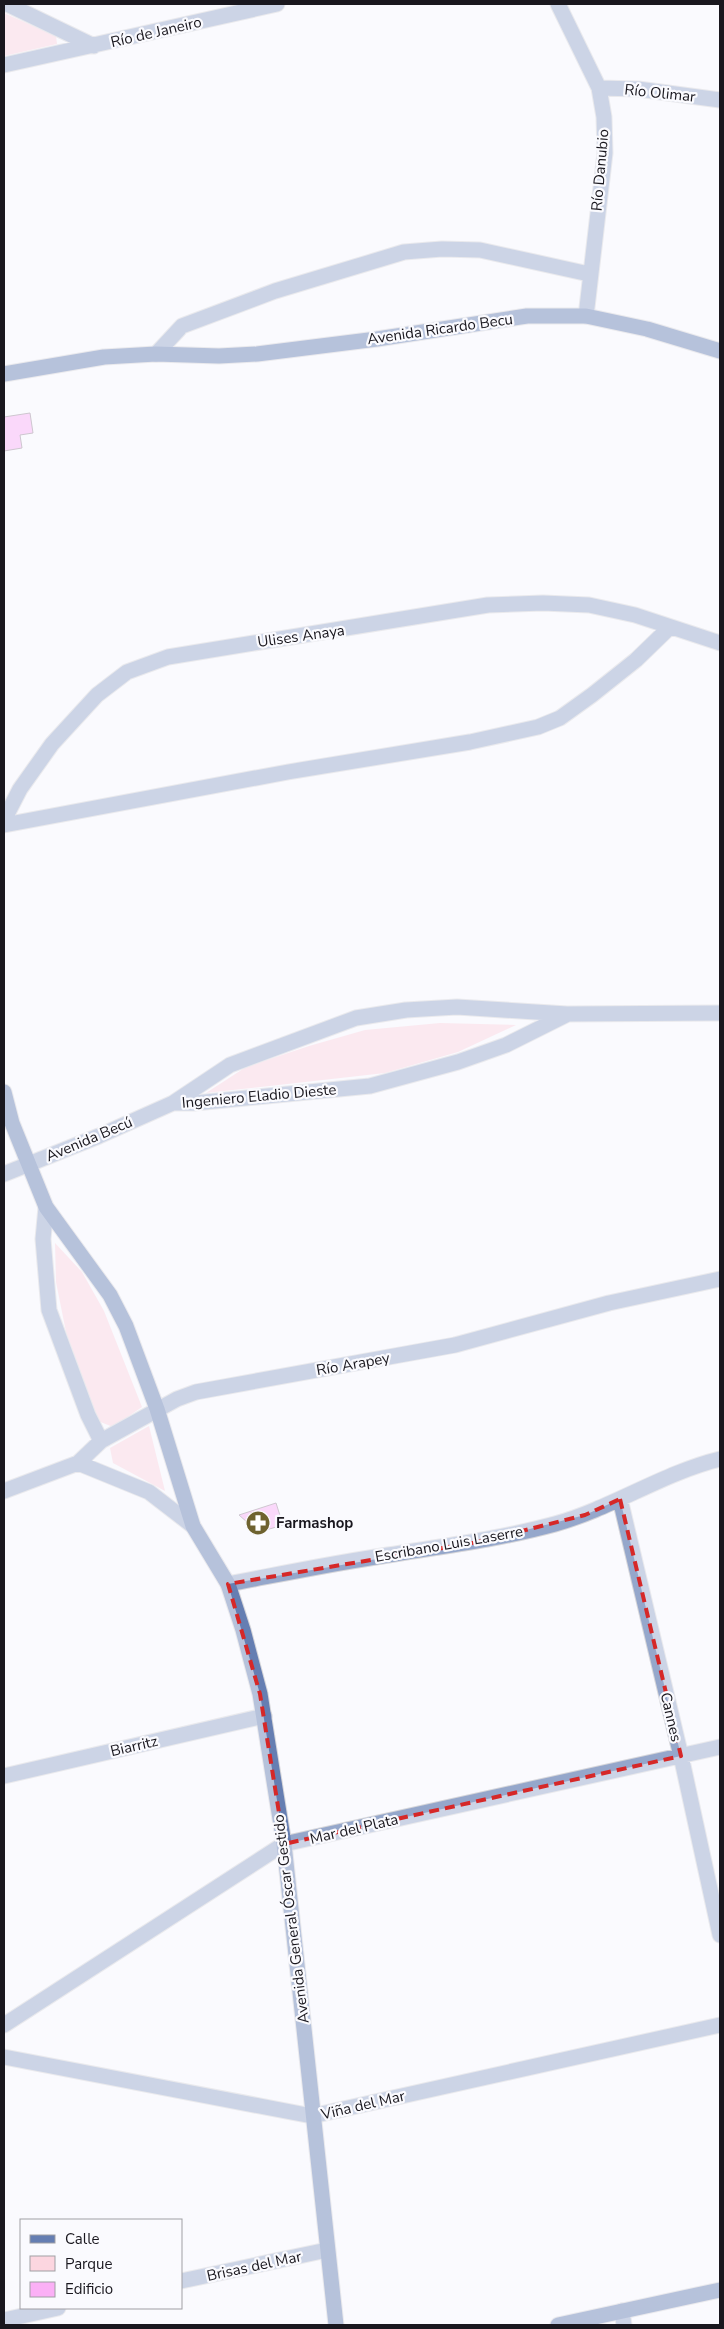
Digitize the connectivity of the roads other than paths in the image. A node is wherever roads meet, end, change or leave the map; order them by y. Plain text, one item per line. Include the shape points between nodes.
1 (7, 4) edge
2 (277, 4) edge
3 (558, 4) edge
4 (94, 46) junction
5 (4, 65) edge
6 (599, 88) junction
7 (720, 100) edge
8 (590, 274) junction
9 (586, 316) junction
10 (720, 351) edge
11 (156, 354) junction
12 (4, 374) edge
13 (668, 628) junction
14 (720, 643) edge
15 (4, 820) edge
16 (4, 826) edge
17 (720, 1013) edge
18 (567, 1014) junction
19 (4, 1092) edge
20 (173, 1104) junction
21 (28, 1164) junction
22 (4, 1174) edge
23 (46, 1206) junction
24 (720, 1279) edge
25 (157, 1409) junction
26 (101, 1441) junction
27 (720, 1459) edge
28 (78, 1463) junction
29 (4, 1492) edge
30 (620, 1499) junction
31 (193, 1526) junction
32 (228, 1584) junction
33 (264, 1716) junction
34 (720, 1747) edge
35 (681, 1756) junction
36 (4, 1776) edge
37 (284, 1844) junction
38 (720, 1936) edge
39 (4, 2025) edge
40 (720, 2025) edge
41 (4, 2057) edge
42 (312, 2116) junction
43 (327, 2250) junction
44 (182, 2281) edge
45 (720, 2290) edge
46 (54, 2309) edge
47 (623, 2318) edge
48 (4, 2320) edge
49 (336, 2325) edge
50 (558, 2325) edge

1 - 4 street, Río de Janeiro
2 - 4 street, Río de Janeiro
3 - 6 street, Río Danubio
4 - 5 street, Río de Janeiro
6 - 7 street, Río Olimar via 638,89
6 - 8 street, Río Danubio via 604,117 604,153
8 - 9 street, Río Danubio
8 - 11 street via 480,250 404,252 275,291 182,326
9 - 10 street, Avenida Ricardo Becu
9 - 11 street, Avenida Ricardo Becu via 527,316 257,354
11 - 12 street, Avenida Ricardo Becu via 104,357
13 - 14 street, Ulises Anaya
13 - 15 street, Ulises Anaya via 635,615 589,605 488,605 168,657 127,672 97,695 52,744 20,789
13 - 16 street via 636,660 592,695 560,718 538,727
17 - 18 street, Ingeniero Eladio Dieste
18 - 20 street, Ingeniero Eladio Dieste via 458,1062 370,1086
18 - 20 street, Ingeniero Eladio Dieste via 457,1006 356,1018 230,1064
19 - 21 street, Avenida General Óscar Gestido
20 - 21 street, Avenida Becú
21 - 22 street, Avenida Becú
21 - 23 street, Avenida General Óscar Gestido
23 - 25 street, Avenida General Óscar Gestido via 110,1295 126,1326
23 - 26 street, Avenida General Óscar Gestido via 44,1239 48,1310
24 - 25 street, Río Arapey via 609,1303 455,1345 196,1392
25 - 26 street, Río Arapey
25 - 31 street, Avenida General Óscar Gestido
26 - 28 street, Río Arapey
27 - 30 street, Escribano Luis Laserre
28 - 29 street, Río Arapey
28 - 31 street, Avenida General Óscar Gestido via 149,1492
30 - 32 street, Escribano Luis Laserre via 585,1515 478,1542
30 - 35 street, Cannes
31 - 32 street, Avenida General Óscar Gestido
32 - 33 street, Avenida General Óscar Gestido
33 - 36 street, Biarritz
33 - 37 street, Avenida General Óscar Gestido
34 - 35 street, Mar del Plata
35 - 37 street, Mar del Plata
35 - 38 street, Cannes
37 - 39 street, Mar del Plata
37 - 42 street, Avenida General Óscar Gestido
40 - 42 street, Viña del Mar
41 - 42 street, Viña del Mar
42 - 43 street, Avenida General Óscar Gestido
43 - 44 street, Brisas del Mar
43 - 49 street, Avenida General Óscar Gestido
45 - 47 street
46 - 48 street
47 - 50 street

